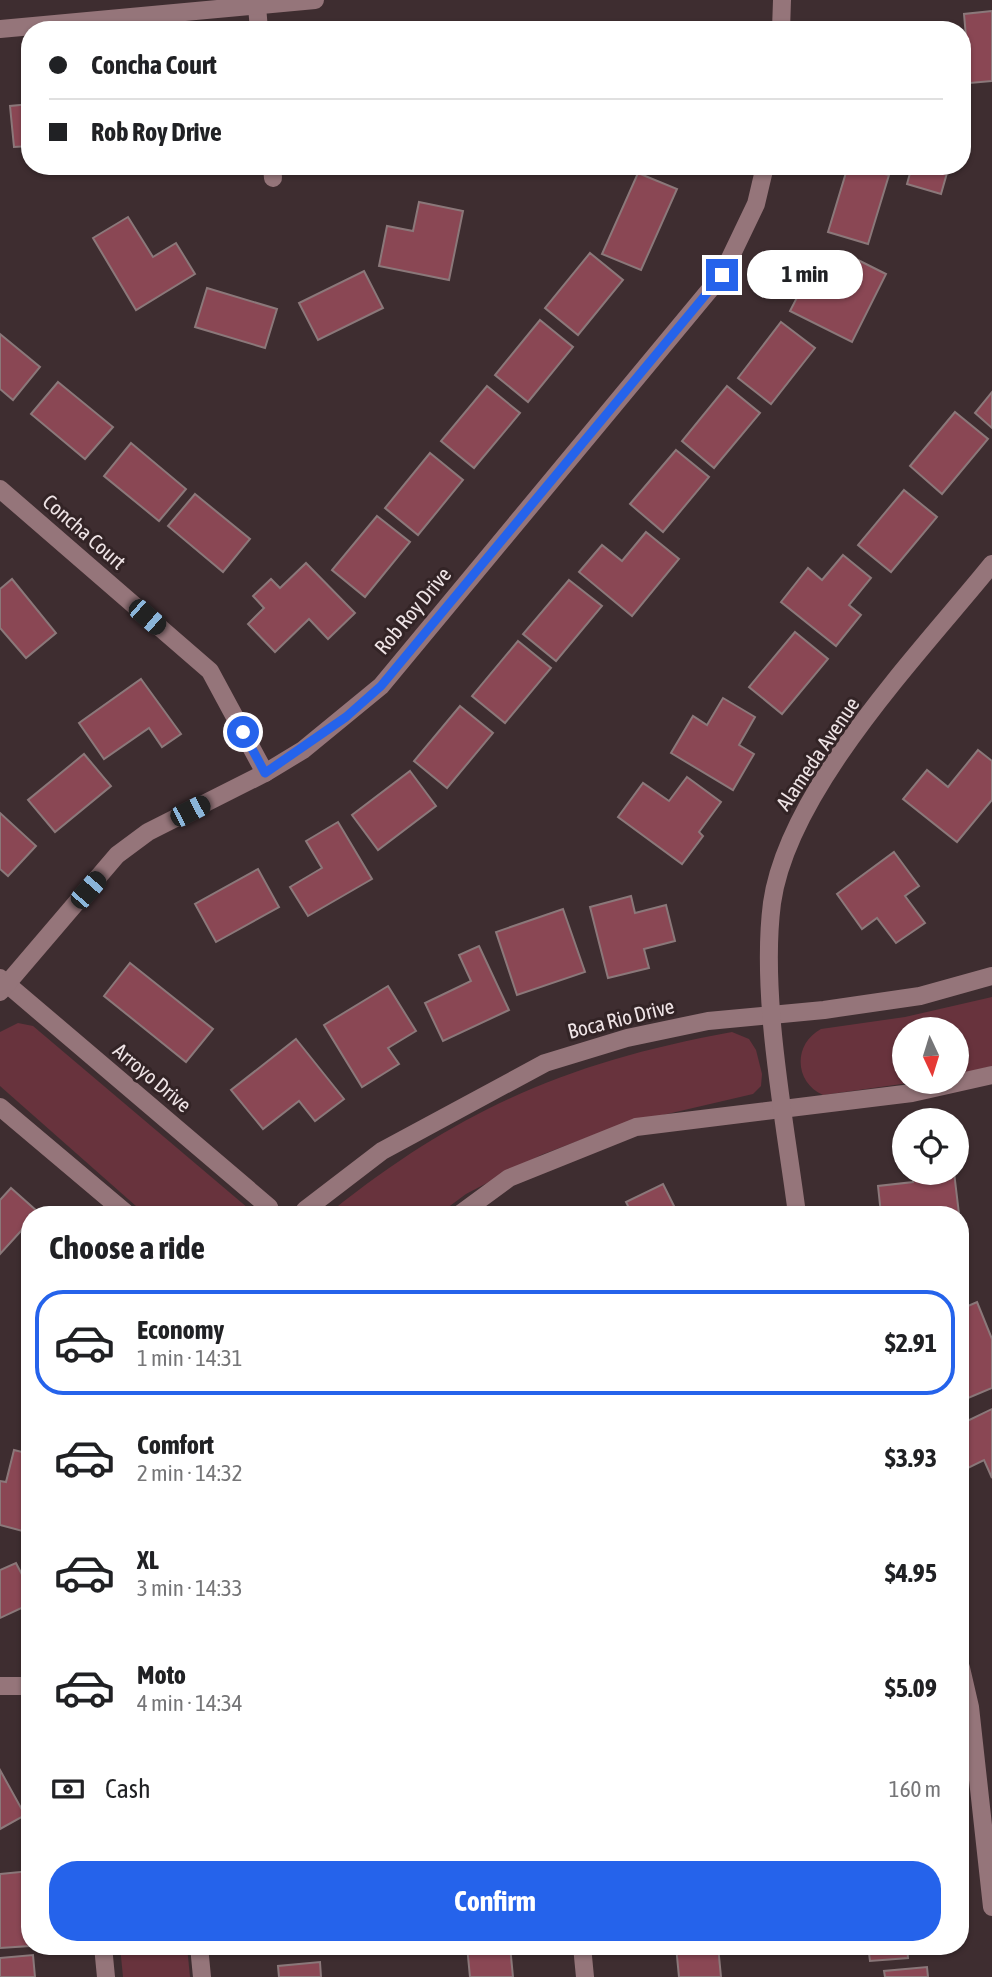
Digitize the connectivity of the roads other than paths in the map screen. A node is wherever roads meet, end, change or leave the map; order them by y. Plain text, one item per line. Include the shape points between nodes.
1 (315, 0) edge
2 (782, 0) edge
3 (257, 6) junction
4 (89, 21) edge
5 (258, 21) edge
6 (781, 21) edge
7 (21, 27) edge
8 (0, 29) edge
9 (763, 175) edge
10 (0, 489) edge
11 (992, 564) edge
12 (265, 773) junction
13 (992, 976) edge
14 (3, 985) edge
15 (773, 1013) junction
16 (992, 1075) edge
17 (0, 1107) edge
18 (784, 1110) junction
19 (118, 1206) edge
20 (268, 1206) edge
21 (310, 1206) edge
22 (471, 1206) edge
23 (796, 1206) edge
24 (0, 1686) edge
25 (21, 1686) edge
26 (969, 1703) edge
27 (990, 1862) edge
28 (992, 1907) edge
29 (104, 1955) edge
30 (200, 1955) edge
31 (583, 1955) edge
32 (106, 1977) edge
33 (202, 1977) edge
34 (585, 1977) edge

1 - 3 street
2 - 6 street
3 - 4 street
3 - 5 street
7 - 8 street
9 - 12 street, Rob Roy Drive via 756,204 722,275 381,686 346,717
10 - 12 street, Concha Court via 210,671
11 - 15 street, Alameda Avenue via 855,733 796,827 773,901 769,943
12 - 14 street, Rob Roy Drive via 148,832 117,855
13 - 15 street, Boca Rio Drive via 920,996
14 - 20 street, Arroyo Drive
15 - 18 street, Alameda Avenue
15 - 21 street, Boca Rio Drive via 627,1038 545,1063 382,1151
16 - 18 street via 912,1093
17 - 19 street
18 - 22 street via 636,1127 509,1178
18 - 23 street, Alameda Avenue
24 - 25 street
26 - 27 street
27 - 28 street
29 - 32 street
30 - 33 street
31 - 34 street

